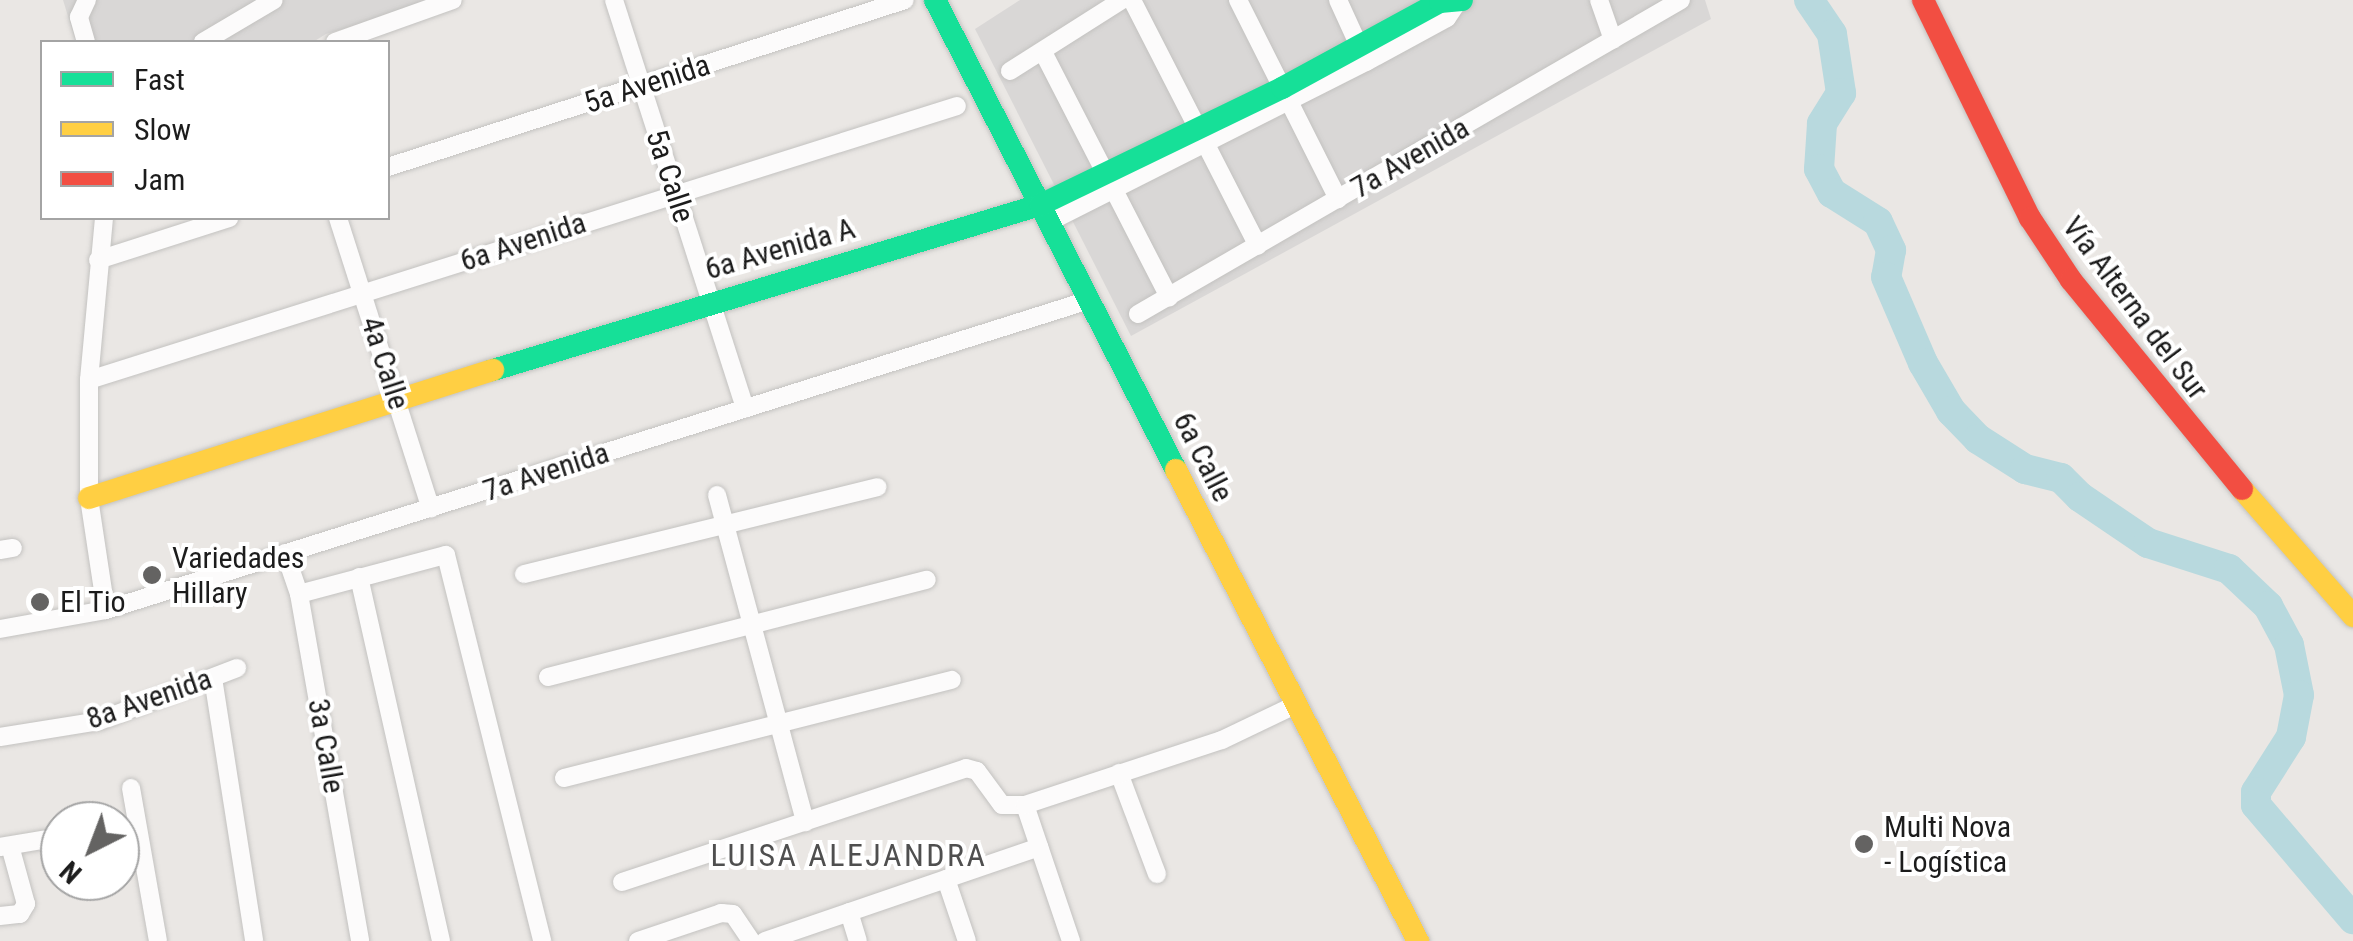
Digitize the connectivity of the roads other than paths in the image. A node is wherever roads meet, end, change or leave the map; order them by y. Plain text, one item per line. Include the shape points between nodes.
1 (274, 0) edge
2 (453, 0) edge
3 (614, 0) edge
4 (905, 0) edge
5 (935, 0) edge
6 (1122, 0) edge
7 (1132, 0) edge
8 (1238, 0) edge
9 (1338, 0) edge
10 (1598, 0) edge
11 (1681, 0) edge
12 (1923, 0) edge
13 (1944, 0) edge
14 (84, 4) edge
15 (1449, 4) edge
16 (86, 40) edge
17 (206, 40) edge
18 (341, 40) edge
19 (1613, 40) junction
20 (1044, 52) junction
21 (1363, 54) junction
22 (1010, 72) dead end
23 (642, 86) junction
24 (1285, 94) junction
25 (957, 106) dead end
26 (1202, 136) junction
27 (390, 166) edge
28 (1110, 181) junction
29 (676, 193) junction
30 (1338, 199) junction
31 (1044, 214) junction
32 (104, 220) edge
33 (223, 220) edge
34 (339, 220) edge
35 (1258, 246) junction
36 (98, 260) junction
37 (362, 294) junction
38 (1170, 297) junction
39 (1089, 300) junction
40 (710, 301) junction
41 (1138, 314) dead end
42 (89, 380) junction
43 (397, 402) junction
44 (745, 409) junction
45 (876, 487) dead end
46 (716, 495) dead end
47 (90, 498) junction
48 (431, 509) junction
49 (724, 525) junction
50 (285, 554) junction
51 (524, 574) dead end
52 (359, 577) junction
53 (927, 580) dead end
54 (2348, 580) edge
55 (298, 594) junction
56 (106, 610) junction
57 (2353, 616) edge
58 (752, 625) junction
59 (0, 629) edge
60 (237, 668) dead end
61 (548, 677) dead end
62 (213, 678) junction
63 (952, 680) dead end
64 (1295, 705) junction
65 (778, 724) junction
66 (0, 737) edge
67 (1119, 773) junction
68 (564, 778) dead end
69 (131, 788) dead end
70 (130, 801) edge
71 (1025, 805) junction
72 (805, 822) junction
73 (40, 840) edge
74 (5, 846) edge
75 (1039, 847) junction
76 (140, 872) edge
77 (1157, 874) dead end
78 (946, 879) junction
79 (622, 882) dead end
80 (849, 912) junction
81 (0, 916) edge
82 (158, 941) edge
83 (254, 941) edge
84 (360, 941) edge
85 (442, 941) edge
86 (542, 941) edge
87 (638, 941) edge
88 (751, 941) edge
89 (764, 941) edge
90 (858, 941) edge
91 (967, 941) edge
92 (1072, 941) edge
93 (1418, 941) edge

1 - 17 street
2 - 18 street
3 - 23 street, 5a Calle
4 - 23 street, 5a Avenida
5 - 31 main road, 6a Calle
6 - 20 street
7 - 26 street
8 - 24 street
9 - 21 street
10 - 19 street
11 - 19 street, 7a Avenida
12 - 57 main road, Vía Alterna del Sur via 2030,218 2071,280 2183,422
13 - 54 main road, Vía Alterna del Sur via 2028,176 2082,262 2179,392
14 - 16 street
15 - 21 main road, 6a Avenida A
19 - 30 street, 7a Avenida
20 - 22 street
20 - 28 street
21 - 24 main road, 6a Avenida A
23 - 27 street, 5a Avenida
23 - 29 street, 5a Calle
24 - 26 main road, 6a Avenida A
24 - 30 street
25 - 29 street, 6a Avenida
26 - 28 main road, 6a Avenida A
26 - 35 street
28 - 31 main road, 6a Avenida A
28 - 38 street
29 - 37 street, 6a Avenida
29 - 40 street, 5a Calle
30 - 35 street, 7a Avenida
31 - 39 main road, 6a Calle
31 - 40 main road, 6a Avenida A
32 - 36 street
33 - 36 street
34 - 37 street, 4a Calle
35 - 38 street, 7a Avenida
36 - 42 street
37 - 42 street, 6a Avenida
37 - 43 street, 4a Calle
38 - 41 street, 7a Avenida
39 - 44 street, 7a Avenida
39 - 64 main road, 6a Calle
40 - 43 main road, 6a Avenida A
40 - 44 street, 5a Calle
42 - 47 street
43 - 47 main road, 6a Avenida A
43 - 48 street, 4a Calle
44 - 48 street, 7a Avenida
45 - 49 street
46 - 49 street
47 - 56 street
48 - 50 street, 7a Avenida
49 - 51 street
49 - 58 street
50 - 55 street, 3a Calle
50 - 56 street, 7a Avenida
52 - 55 street
52 - 85 street
52 - 86 street via 436,555 446,555 453,566
53 - 58 street
55 - 84 street, 3a Calle
56 - 59 street, 7a Avenida
58 - 61 street
58 - 65 street
60 - 62 street, 8a Avenida
62 - 66 street, 8a Avenida via 100,721
62 - 83 street
63 - 65 street
64 - 67 street via 1222,740
64 - 93 main road, 6a Calle
65 - 68 street
65 - 72 street
67 - 71 street
67 - 77 street
69 - 70 street
71 - 72 street via 1002,805 977,771 966,768
71 - 75 street
72 - 79 street
73 - 74 street
74 - 81 street via 26,904 20,914
75 - 78 street
75 - 92 street
76 - 82 street
78 - 80 street
78 - 91 street
80 - 89 street
80 - 90 street
87 - 88 street via 721,913 733,914

